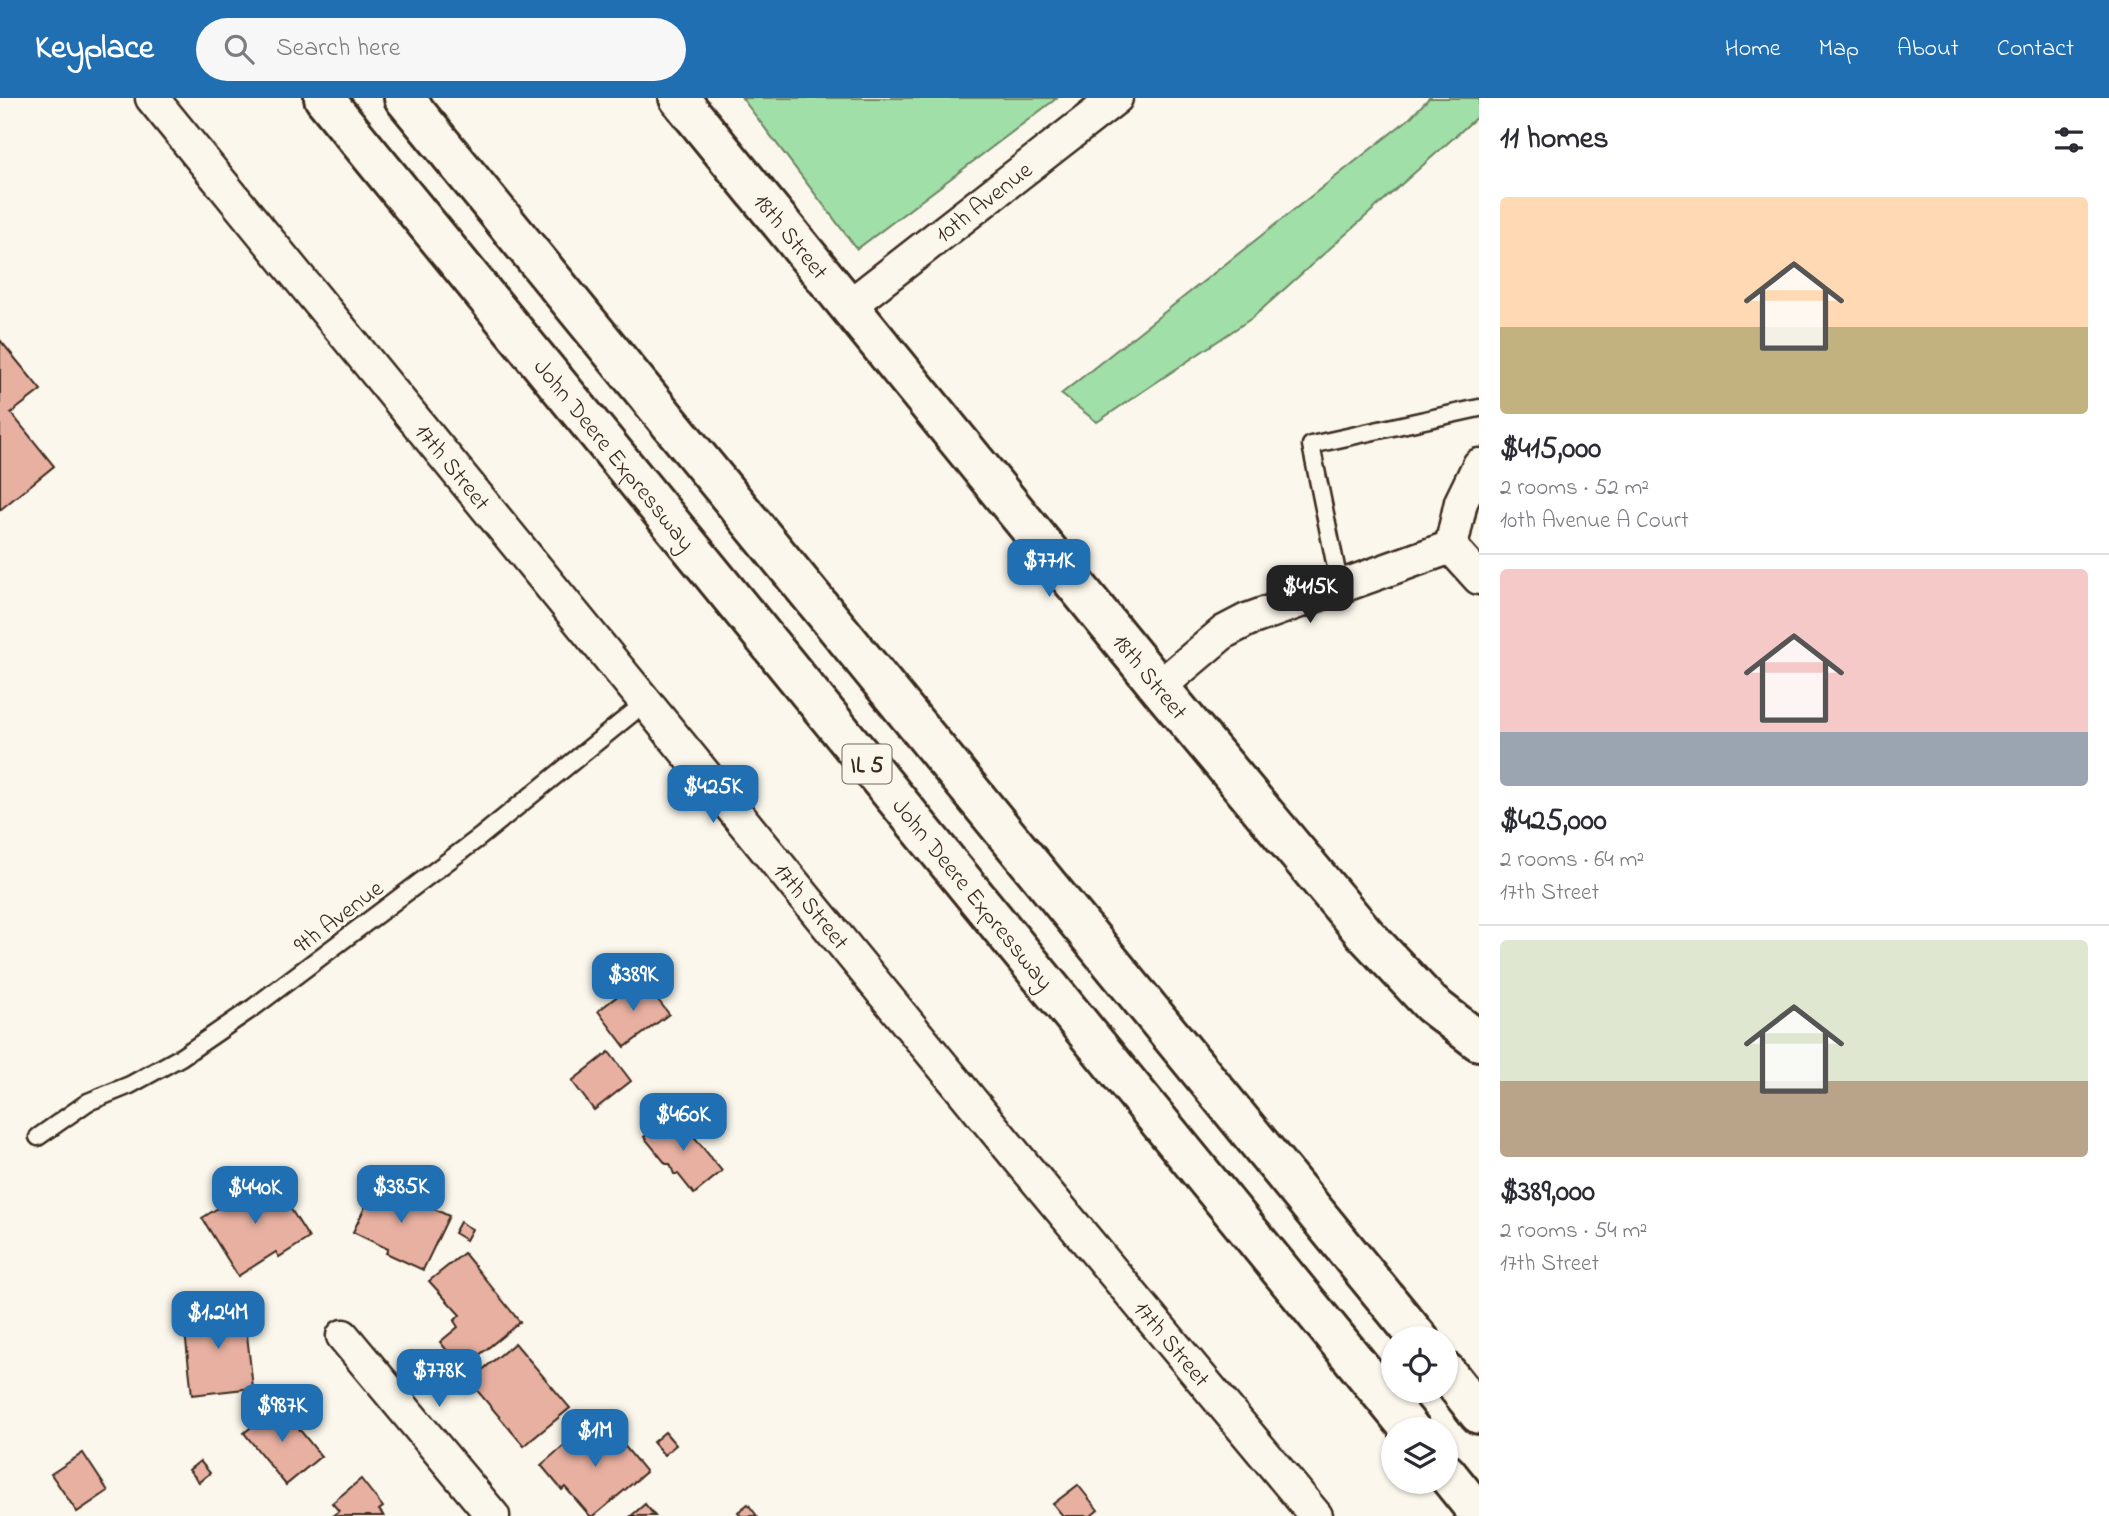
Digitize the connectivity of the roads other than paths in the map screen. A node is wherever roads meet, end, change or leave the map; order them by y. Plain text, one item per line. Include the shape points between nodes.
1 (152, 98) edge
2 (324, 98) edge
3 (404, 98) edge
4 (679, 98) edge
5 (1116, 98) edge
6 (849, 306) junction
7 (1479, 408) edge
8 (1479, 465) edge
9 (1451, 547) junction
10 (1479, 578) edge
11 (1340, 587) junction
12 (1158, 687) junction
13 (646, 702) junction
14 (1479, 1041) edge
15 (38, 1137) dead end
16 (1408, 1326) edge
17 (343, 1336) dead end
18 (1458, 1387) edge
19 (1479, 1414) edge
20 (1400, 1417) edge
21 (1458, 1488) edge
22 (1479, 1514) edge
23 (492, 1516) edge
24 (1316, 1516) edge

1 - 13 street, 17th Street
2 - 20 main road, John Deere Expressway / IL 5
3 - 16 main road, IL 5
4 - 6 main road, 18th Street
5 - 6 street, 10th Avenue
6 - 12 main road, 18th Street
7 - 11 lane via 1311,445
8 - 9 street via 1461,502
9 - 10 street
9 - 11 street
11 - 12 street via 1224,632
12 - 14 main road, 18th Street via 1365,934 1431,1004
13 - 15 lane, 9th Avenue via 480,837 254,1007 181,1057 88,1101
13 - 24 street, 17th Street
17 - 23 street
18 - 19 main road
21 - 22 main road

